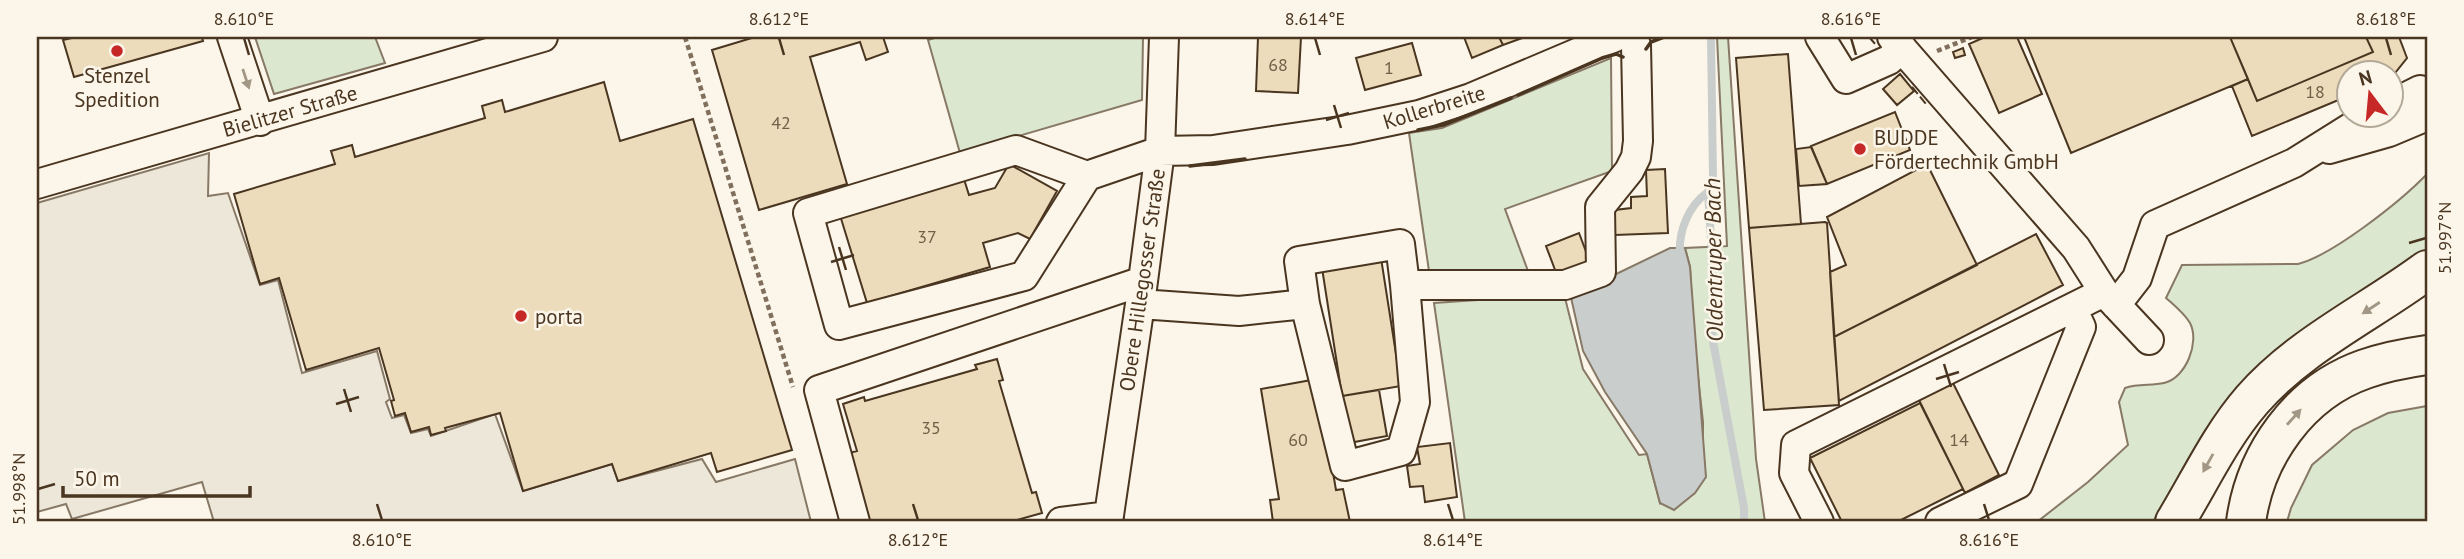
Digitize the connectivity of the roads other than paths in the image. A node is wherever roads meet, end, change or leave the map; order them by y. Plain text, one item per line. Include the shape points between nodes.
1 (232, 37) edge
2 (543, 37) edge
3 (1164, 37) edge
4 (1615, 37) edge
5 (1632, 37) edge
6 (1820, 37) edge
7 (1903, 49) edge
8 (2423, 103) edge
9 (2404, 104) edge
10 (260, 121) junction
11 (2347, 130) edge
12 (1160, 150) junction
13 (2306, 156) junction
14 (1087, 176) junction
15 (37, 184) edge
16 (2427, 270) edge
17 (1405, 285) junction
18 (1142, 293) junction
19 (2110, 298) junction
20 (1306, 304) junction
21 (2072, 308) junction
22 (2149, 340) dead end
23 (2427, 355) edge
24 (1108, 519) edge
25 (855, 522) edge
26 (1061, 522) edge
27 (1819, 522) edge
28 (1940, 522) edge
29 (2175, 522) edge
30 (2246, 522) edge

1 -> 10 street
2 - 10 street, Bielitzer Straße
3 - 12 street, Obere Hillegosser Straße
4 - 12 street, Kollerbreite via 1419,115 1213,150
5 - 17 street via 1636,45 1637,149 1629,171 1600,207 1601,272 1565,285
6 - 7 street via 1846,79
7 - 19 street via 2076,248
8 - 9 street
8 - 13 street via 2389,132
10 - 15 street, Bielitzer Straße
11 - 13 street
12 - 14 street, Kollerbreite
12 - 18 street, Obere Hillegosser Straße
13 - 19 street via 2155,225 2137,278
14 - 14 street via 1024,276 839,326 808,214 1016,150
16 -> 29 highway via 2328,335 2253,400 2220,442
17 - 20 street via 1400,244 1299,261
17 - 20 street via 1415,402 1402,451 1345,466
18 - 20 street via 1239,311
18 - 24 street, Obere Hillegosser Straße
18 - 25 street via 818,390
19 - 21 street
19 - 22 street
21 - 27 street via 1796,445 1794,472
21 - 28 street via 2081,327 2018,484
30 -> 23 highway via 2263,461 2301,409 2362,369
24 - 26 street

